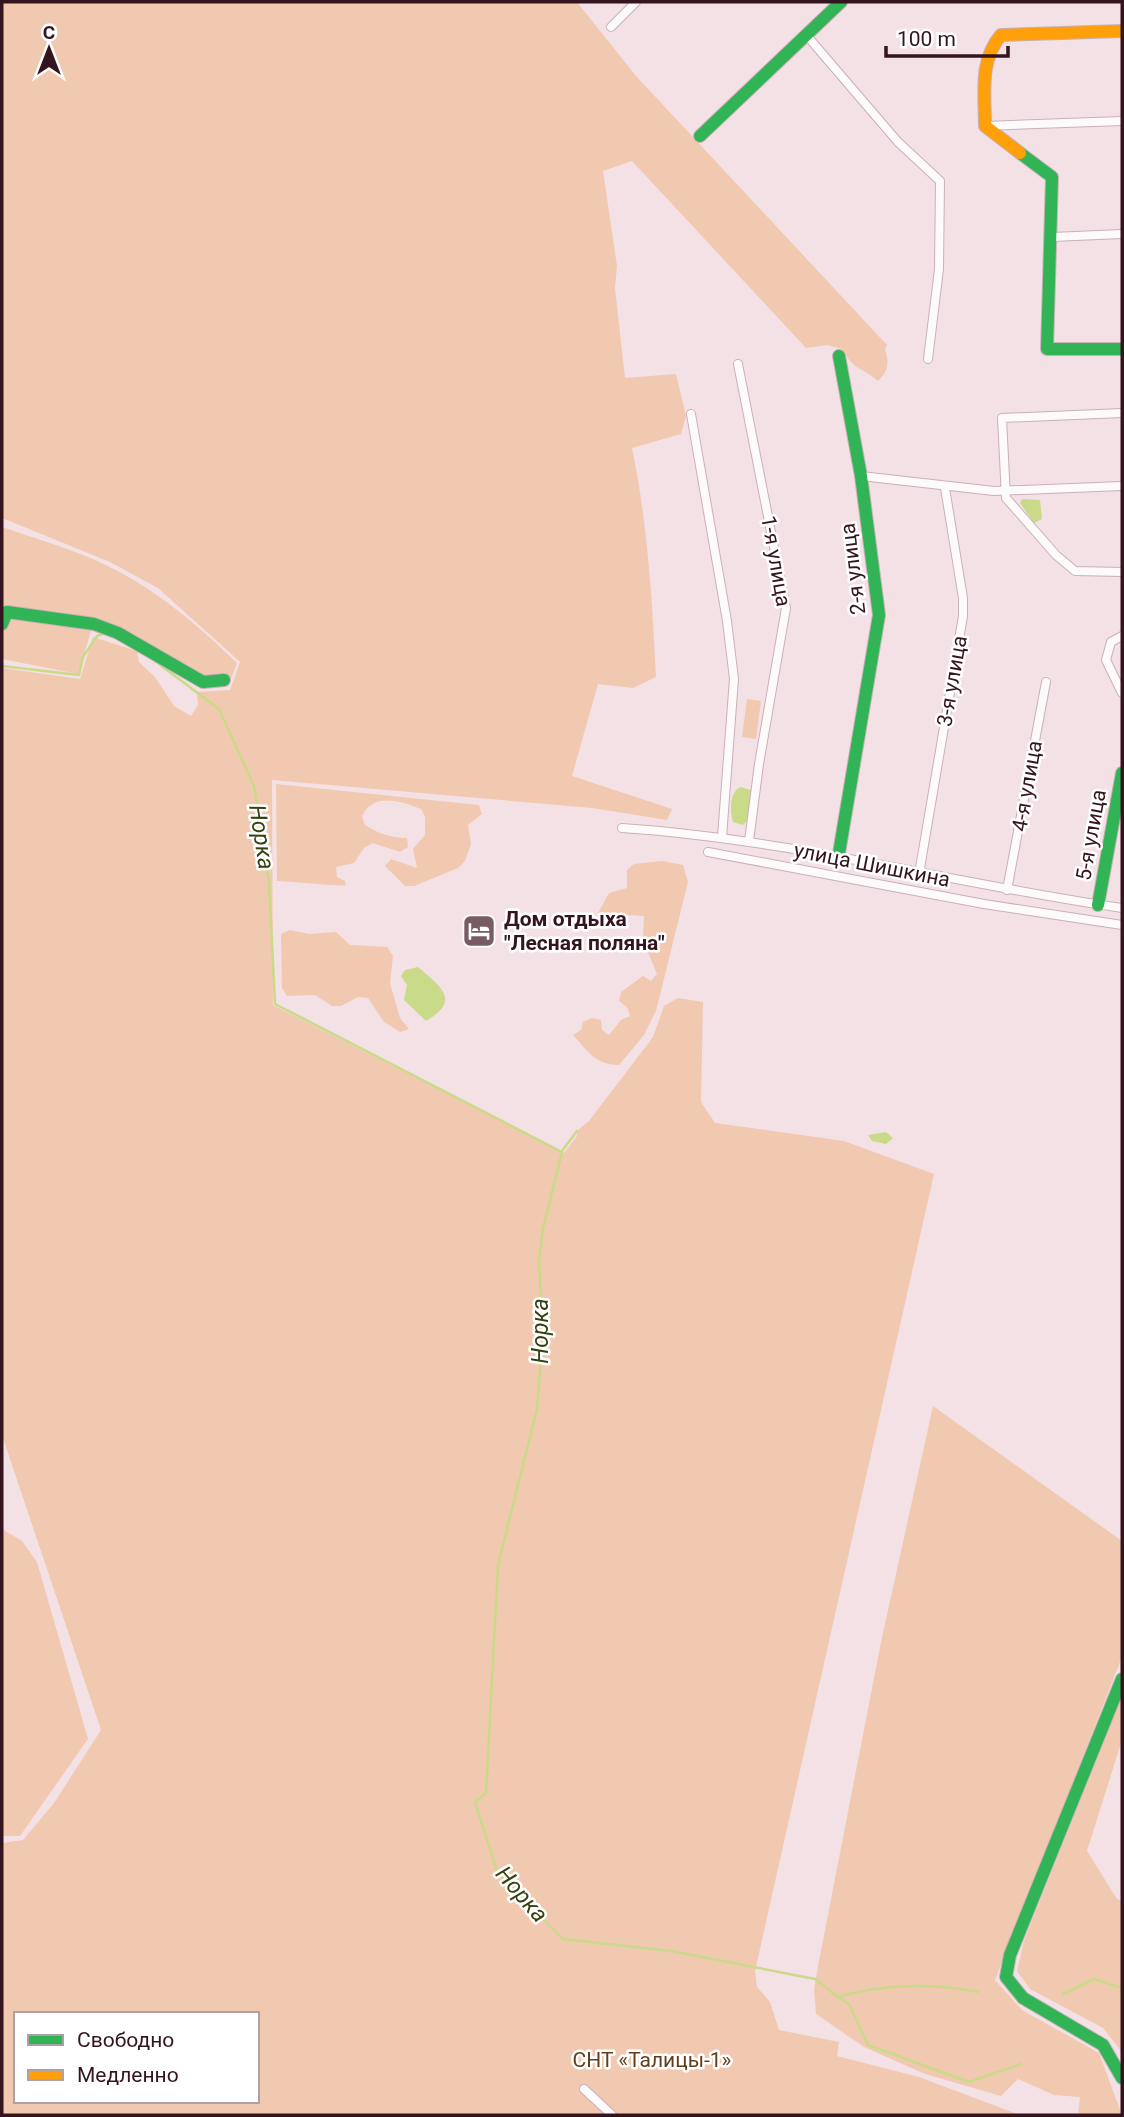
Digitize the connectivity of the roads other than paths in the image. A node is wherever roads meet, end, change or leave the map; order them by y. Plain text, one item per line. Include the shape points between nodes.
1 (636, 2) edge
2 (841, 2) edge
3 (611, 27) dead end
4 (1122, 31) edge
5 (808, 37) junction
6 (1122, 121) edge
7 (985, 126) junction
8 (700, 136) dead end
9 (1122, 234) edge
10 (1052, 237) junction
11 (1122, 349) edge
12 (839, 356) dead end
13 (928, 359) dead end
14 (738, 364) dead end
15 (1122, 413) edge
16 (691, 414) dead end
17 (861, 476) junction
18 (1122, 486) edge
19 (945, 488) junction
20 (1003, 491) junction
21 (1122, 572) edge
22 (4, 618) edge
23 (1122, 636) edge
24 (224, 680) dead end
25 (1046, 682) dead end
26 (1122, 693) edge
27 (1122, 773) edge
28 (622, 828) dead end
29 (722, 837) junction
30 (749, 841) junction
31 (709, 852) dead end
32 (838, 859) junction
33 (919, 874) junction
34 (1007, 890) junction
35 (1098, 905) junction
36 (1122, 908) edge
37 (1122, 925) edge
38 (1122, 1679) edge
39 (1122, 2078) edge
40 (584, 2089) dead end
41 (612, 2115) edge

1 - 3 street
2 - 5 street
4 - 7 street via 1001,35 985,63
5 - 8 street
5 - 13 street via 898,142 940,181 939,269
6 - 7 street
7 - 10 street via 1052,177
9 - 10 street
10 - 11 street via 1047,349
12 - 17 street, 2-я улица
14 - 30 street, 1-я улица via 786,608
15 - 20 street via 1002,418
16 - 29 street via 734,679
17 - 19 street
17 - 32 street, 2-я улица via 879,629
18 - 20 street
19 - 20 street
19 - 33 street, 3-я улица via 963,616
20 - 21 street via 1012,508 1075,571
22 - 24 street via 94,624 203,682
23 - 26 street via 1111,642 1106,660
25 - 34 street, 4-я улица
27 - 35 street, 5-я улица
28 - 29 street, улица Шишкина
29 - 30 street, улица Шишкина
30 - 32 street, улица Шишкина
31 - 37 street
32 - 33 street, улица Шишкина
33 - 34 street, улица Шишкина
34 - 35 street, улица Шишкина
35 - 36 street, улица Шишкина
38 - 39 street via 1014,1945 1006,1977 1018,1994 1105,2047
40 - 41 street

